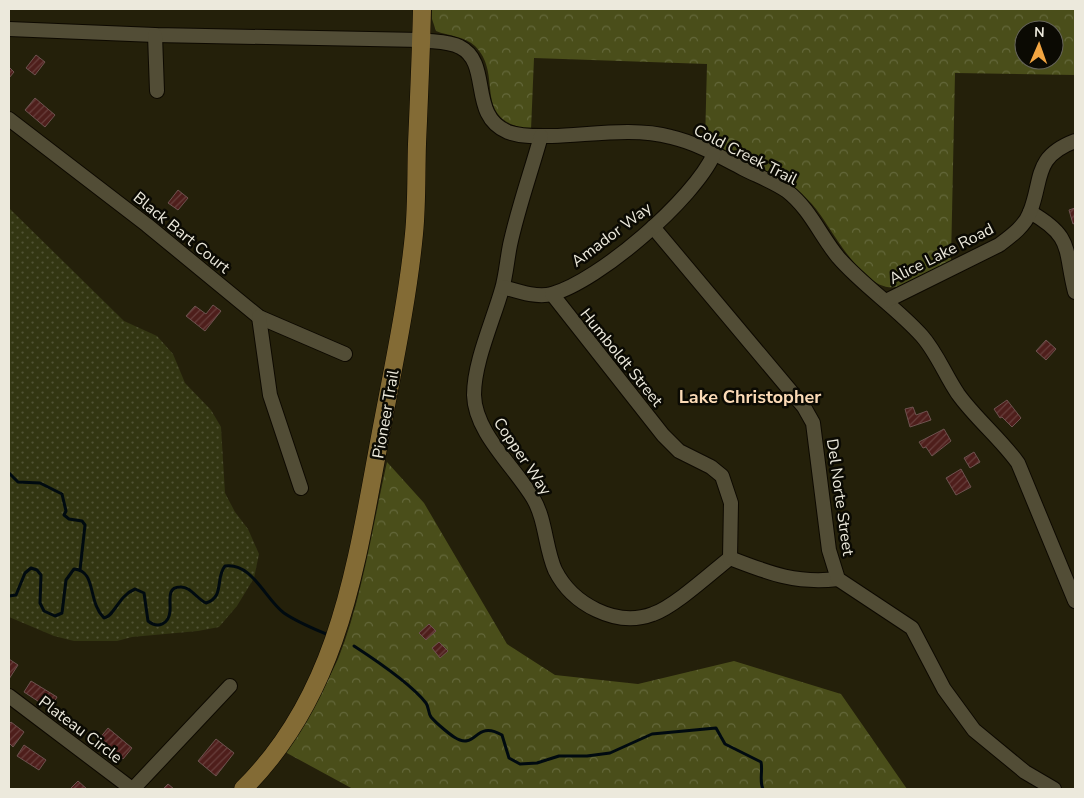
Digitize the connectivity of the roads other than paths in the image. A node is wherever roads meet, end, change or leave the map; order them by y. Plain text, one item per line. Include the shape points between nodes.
1 (422, 9) edge
2 (9, 29) edge
3 (155, 35) junction
4 (421, 40) junction
5 (157, 91) dead end
6 (9, 119) edge
7 (541, 136) junction
8 (1075, 141) edge
9 (714, 154) junction
10 (1030, 212) junction
11 (653, 227) junction
12 (503, 287) junction
13 (1075, 292) edge
14 (552, 294) junction
15 (886, 300) junction
16 (260, 317) junction
17 (345, 354) dead end
18 (301, 488) dead end
19 (730, 558) junction
20 (838, 579) junction
21 (1075, 601) edge
22 (230, 686) dead end
23 (9, 696) edge
24 (132, 789) edge
25 (243, 789) edge
26 (1054, 789) edge

1 - 4 main road, Pioneer Trail
2 - 3 street, Cold Creek Trail
3 - 4 street, Cold Creek Trail
3 - 5 street
4 - 7 street, Cold Creek Trail via 465,49 475,62 486,112 491,120 508,132
4 - 25 main road, Pioneer Trail via 416,203 410,273 357,565 340,628 316,684 292,729
6 - 16 street, Black Bart Court
7 - 9 street, Cold Creek Trail via 655,134 687,141
7 - 12 street, Copper Way via 510,245
8 - 10 street, Alice Lake Road via 1048,159 1038,175
9 - 11 street, Amador Way via 690,192
9 - 15 street, Cold Creek Trail via 786,190 812,216 837,255
10 - 13 street via 1051,224 1063,238
10 - 15 street, Alice Lake Road via 1013,234 999,244
11 - 14 street, Amador Way via 598,269
11 - 20 street, Del Norte Street via 789,389 813,423 829,550
12 - 14 street via 543,296
12 - 19 street, Copper Way via 476,375 475,408 479,422 535,502 554,568 564,586 588,606 619,616 637,617 654,614
14 - 19 street, Humboldt Street via 663,435 679,451 722,476 731,503
15 - 21 street, Cold Creek Trail via 923,337 958,394 1004,443 1018,463
16 - 17 street, Black Bart Court
16 - 18 street via 270,395
19 - 20 street via 782,577 808,582
20 - 26 street, Del Norte Street via 912,628 944,689 974,730 1025,772
22 - 24 street
23 - 24 street, Plateau Circle

